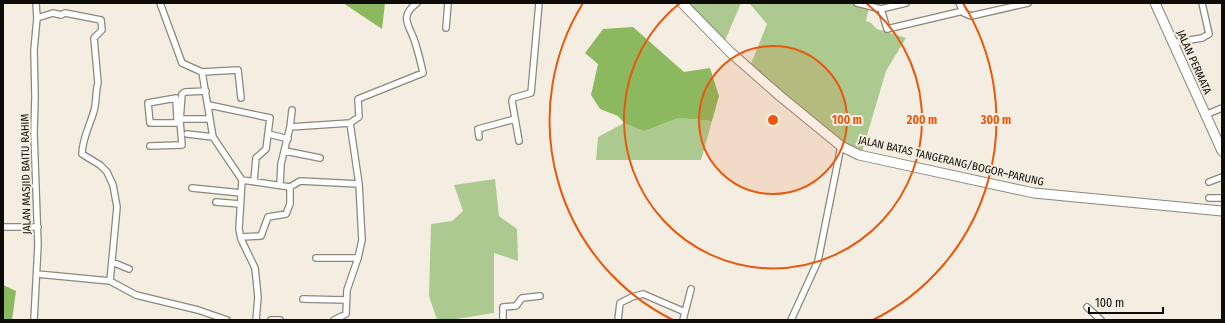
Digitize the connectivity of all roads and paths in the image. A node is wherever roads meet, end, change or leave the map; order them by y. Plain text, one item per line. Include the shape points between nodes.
1 (36, 3) edge
2 (160, 3) edge
3 (417, 3) edge
4 (448, 3) edge
5 (538, 3) edge
6 (682, 3) edge
7 (857, 3) edge
8 (906, 3) edge
9 (960, 3) edge
10 (1028, 3) edge
11 (1155, 3) edge
12 (1202, 3) edge
13 (879, 7) edge
14 (963, 11) junction
15 (37, 18) junction
16 (446, 28) dead end
17 (1172, 43) junction
18 (202, 72) junction
19 (206, 91) junction
20 (241, 98) dead end
21 (208, 105) junction
22 (1222, 108) edge
23 (292, 110) dead end
24 (1205, 115) junction
25 (210, 119) junction
26 (515, 119) junction
27 (182, 120) junction
28 (350, 123) junction
29 (290, 127) junction
30 (187, 134) dead end
31 (269, 134) junction
32 (213, 137) junction
33 (479, 137) dead end
34 (288, 139) junction
35 (519, 141) dead end
36 (150, 146) dead end
37 (841, 146) junction
38 (285, 151) junction
39 (1222, 151) edge
40 (320, 158) dead end
41 (1222, 177) edge
42 (242, 180) junction
43 (254, 181) junction
44 (1209, 182) dead end
45 (359, 184) junction
46 (280, 185) junction
47 (290, 187) junction
48 (192, 188) dead end
49 (241, 193) junction
50 (1209, 198) dead end
51 (1222, 198) edge
52 (216, 202) dead end
53 (240, 204) junction
54 (1222, 211) edge
55 (3, 227) edge
56 (38, 227) junction
57 (241, 237) junction
58 (316, 258) dead end
59 (358, 258) junction
60 (112, 262) junction
61 (129, 269) dead end
62 (37, 274) junction
63 (110, 281) junction
64 (691, 289) dead end
65 (540, 296) dead end
66 (303, 299) dead end
67 (346, 300) junction
68 (1087, 307) dead end
69 (685, 312) junction
70 (34, 320) edge
71 (227, 320) edge
72 (256, 320) edge
73 (272, 320) edge
74 (280, 320) edge
75 (334, 320) edge
76 (503, 320) edge
77 (618, 320) edge
78 (683, 320) edge
79 (791, 320) edge
80 (1101, 320) edge

1 - 15 street, JALAN MASJID BAITU RAHIM
2 - 18 street via 182,63
3 - 28 street via 410,10 407,24 415,40 422,73 358,99 359,116
4 - 16 street
5 - 26 street via 531,93 512,99
6 - 37 main road, JALAN BATAS TANGERANG/BOGOR–PARUNG via 730,52
7 - 13 street
8 - 13 street
9 - 14 street
10 - 14 street via 971,16
11 - 17 main road, JALAN PERMATA
12 - 17 street via 1209,34 1202,38
13 - 14 street via 887,29
15 - 56 street, JALAN MASJID BAITU RAHIM via 34,50 34,188
15 - 60 street via 53,13 65,13 100,19 102,23 102,30 94,38 98,83 94,113 87,129 82,154 103,168 113,185 117,207
17 - 24 main road, JALAN PERMATA
18 - 19 street
18 - 20 street via 238,70
19 - 21 street
19 - 27 street via 183,93
21 - 25 street
21 - 31 street via 269,117
22 - 24 street
23 - 29 street
24 - 39 main road, JALAN PERMATA
25 - 27 street
25 - 32 street
26 - 33 street via 478,129
26 - 35 street
27 - 27 street via 177,119 176,98 148,103 150,123 176,123
27 - 36 street via 181,146
28 - 29 street
28 - 45 street
29 - 34 street
30 - 32 street
31 - 34 street
31 - 43 street via 266,149 256,158
32 - 42 street
34 - 38 street
37 - 54 main road, JALAN BATAS TANGERANG/BOGOR–PARUNG via 859,155 1034,193
37 - 79 street via 818,261
38 - 40 street
38 - 46 street
41 - 44 street
42 - 43 street
42 - 49 street
43 - 46 street
45 - 47 street via 300,181
45 - 59 street via 362,233
46 - 47 street
47 - 57 street via 290,204 286,214 268,217 261,236
48 - 49 street
49 - 53 street
50 - 51 street
52 - 53 street
53 - 57 street
55 - 56 street
56 - 62 street, JALAN MASJID BAITU RAHIM
57 - 72 street via 255,268 258,303
58 - 59 street
59 - 67 street via 349,281
60 - 61 street
60 - 63 street
62 - 63 street
62 - 70 street, JALAN MASJID BAITU RAHIM
63 - 71 street via 136,295
64 - 69 street
65 - 76 street via 522,298 516,306 503,307
66 - 67 street
67 - 75 street via 346,314
68 - 80 street
69 - 77 street via 640,294 620,303
69 - 78 street
73 - 74 street

